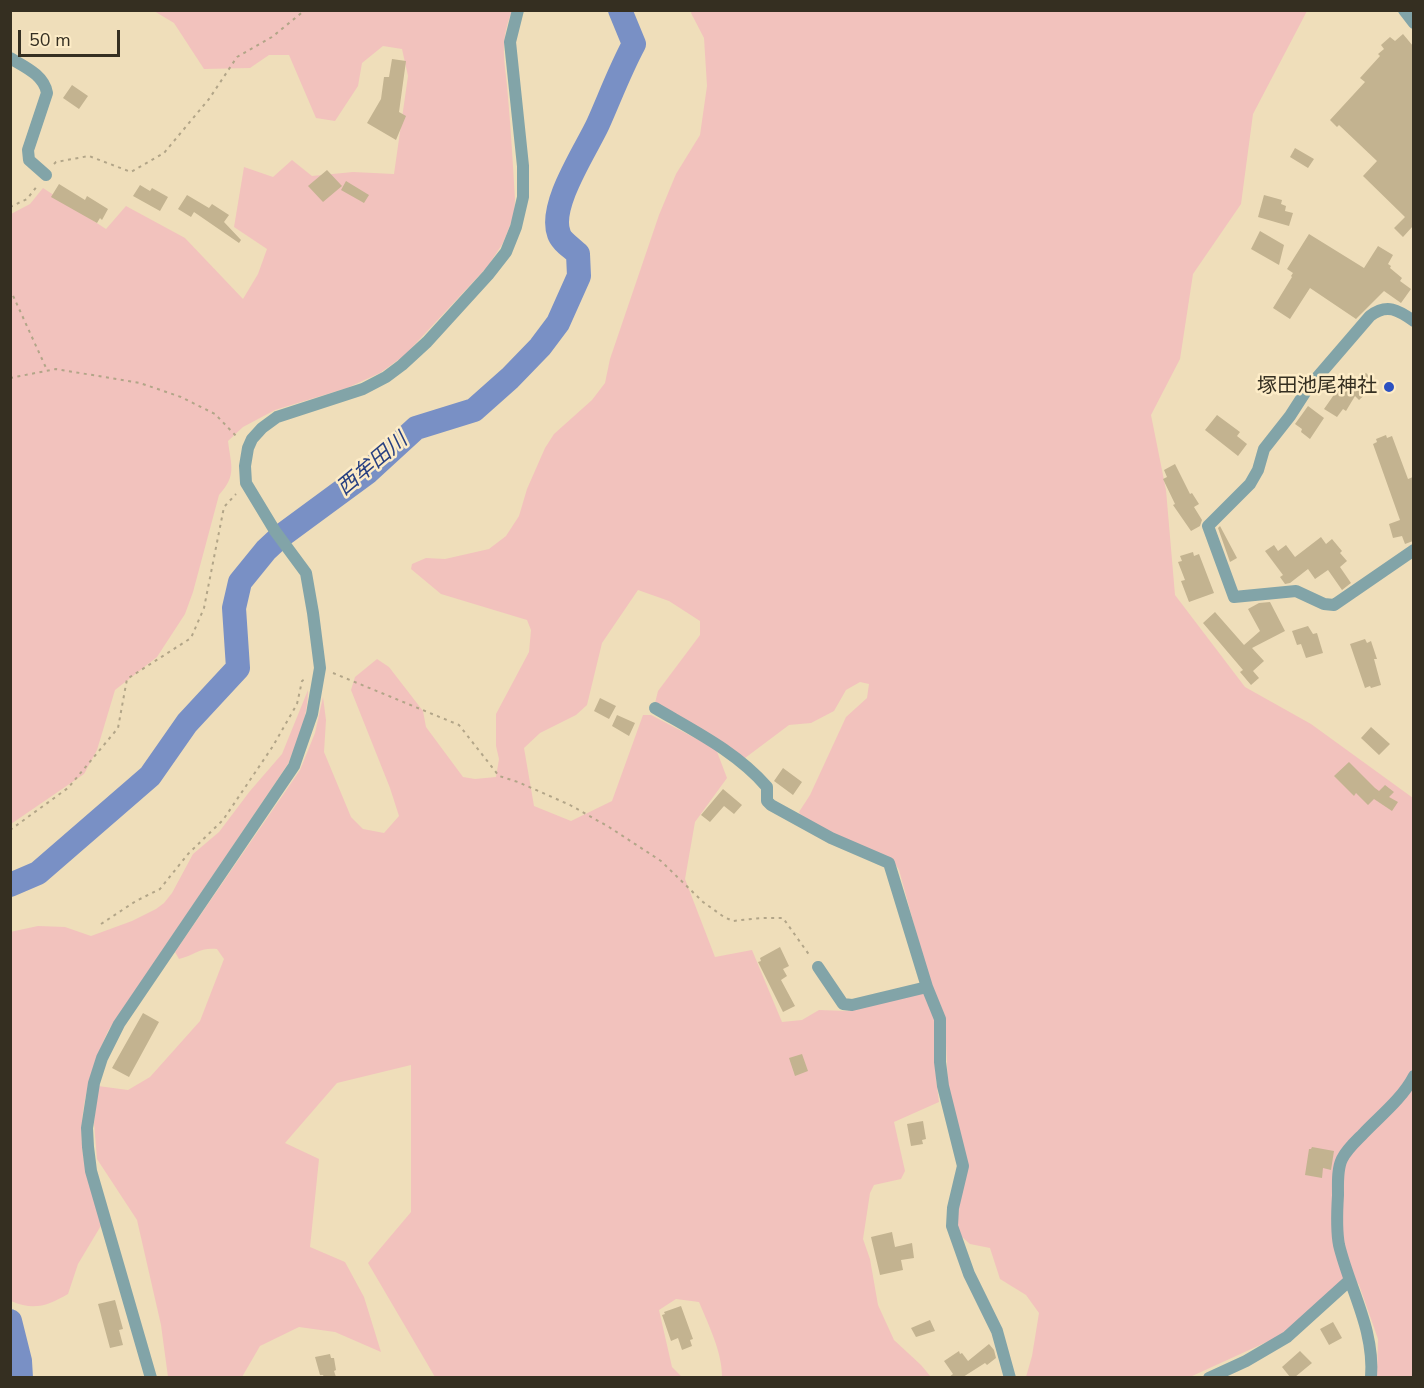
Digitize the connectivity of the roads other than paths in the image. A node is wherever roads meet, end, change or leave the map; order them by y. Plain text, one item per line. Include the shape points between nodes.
1 (518, 10) edge
2 (1404, 10) edge
3 (1413, 23) edge
4 (10, 58) edge
5 (46, 175) road end
6 (1413, 321) edge
7 (1413, 550) edge
8 (655, 708) dead end
9 (818, 967) road end
10 (927, 987) junction
11 (1413, 1076) edge
12 (1350, 1280) junction
13 (151, 1377) edge
14 (1010, 1377) edge
15 (1209, 1377) edge
16 (1371, 1377) edge

1 - 13 street via 510,42 523,197 506,252 402,365 363,389 277,417 262,428 248,448 246,483 306,573 320,668 312,714 294,766 119,1024 94,1083 87,1128 91,1171
2 - 3 street
4 - 5 street via 45,84 47,93 27,150 29,160
6 - 7 street via 1392,309 1379,309 1370,315 1308,388 1264,449 1250,484 1208,526 1234,597 1296,591 1334,605
8 - 10 street via 715,743 751,771 767,787 767,801 771,805 831,838 889,863
9 - 10 street via 843,1004
10 - 14 street via 940,1018 943,1086 963,1166 952,1226 969,1274 997,1330
11 - 12 street via 1341,1160 1339,1242
12 - 15 street via 1287,1337
12 - 16 street via 1371,1345

